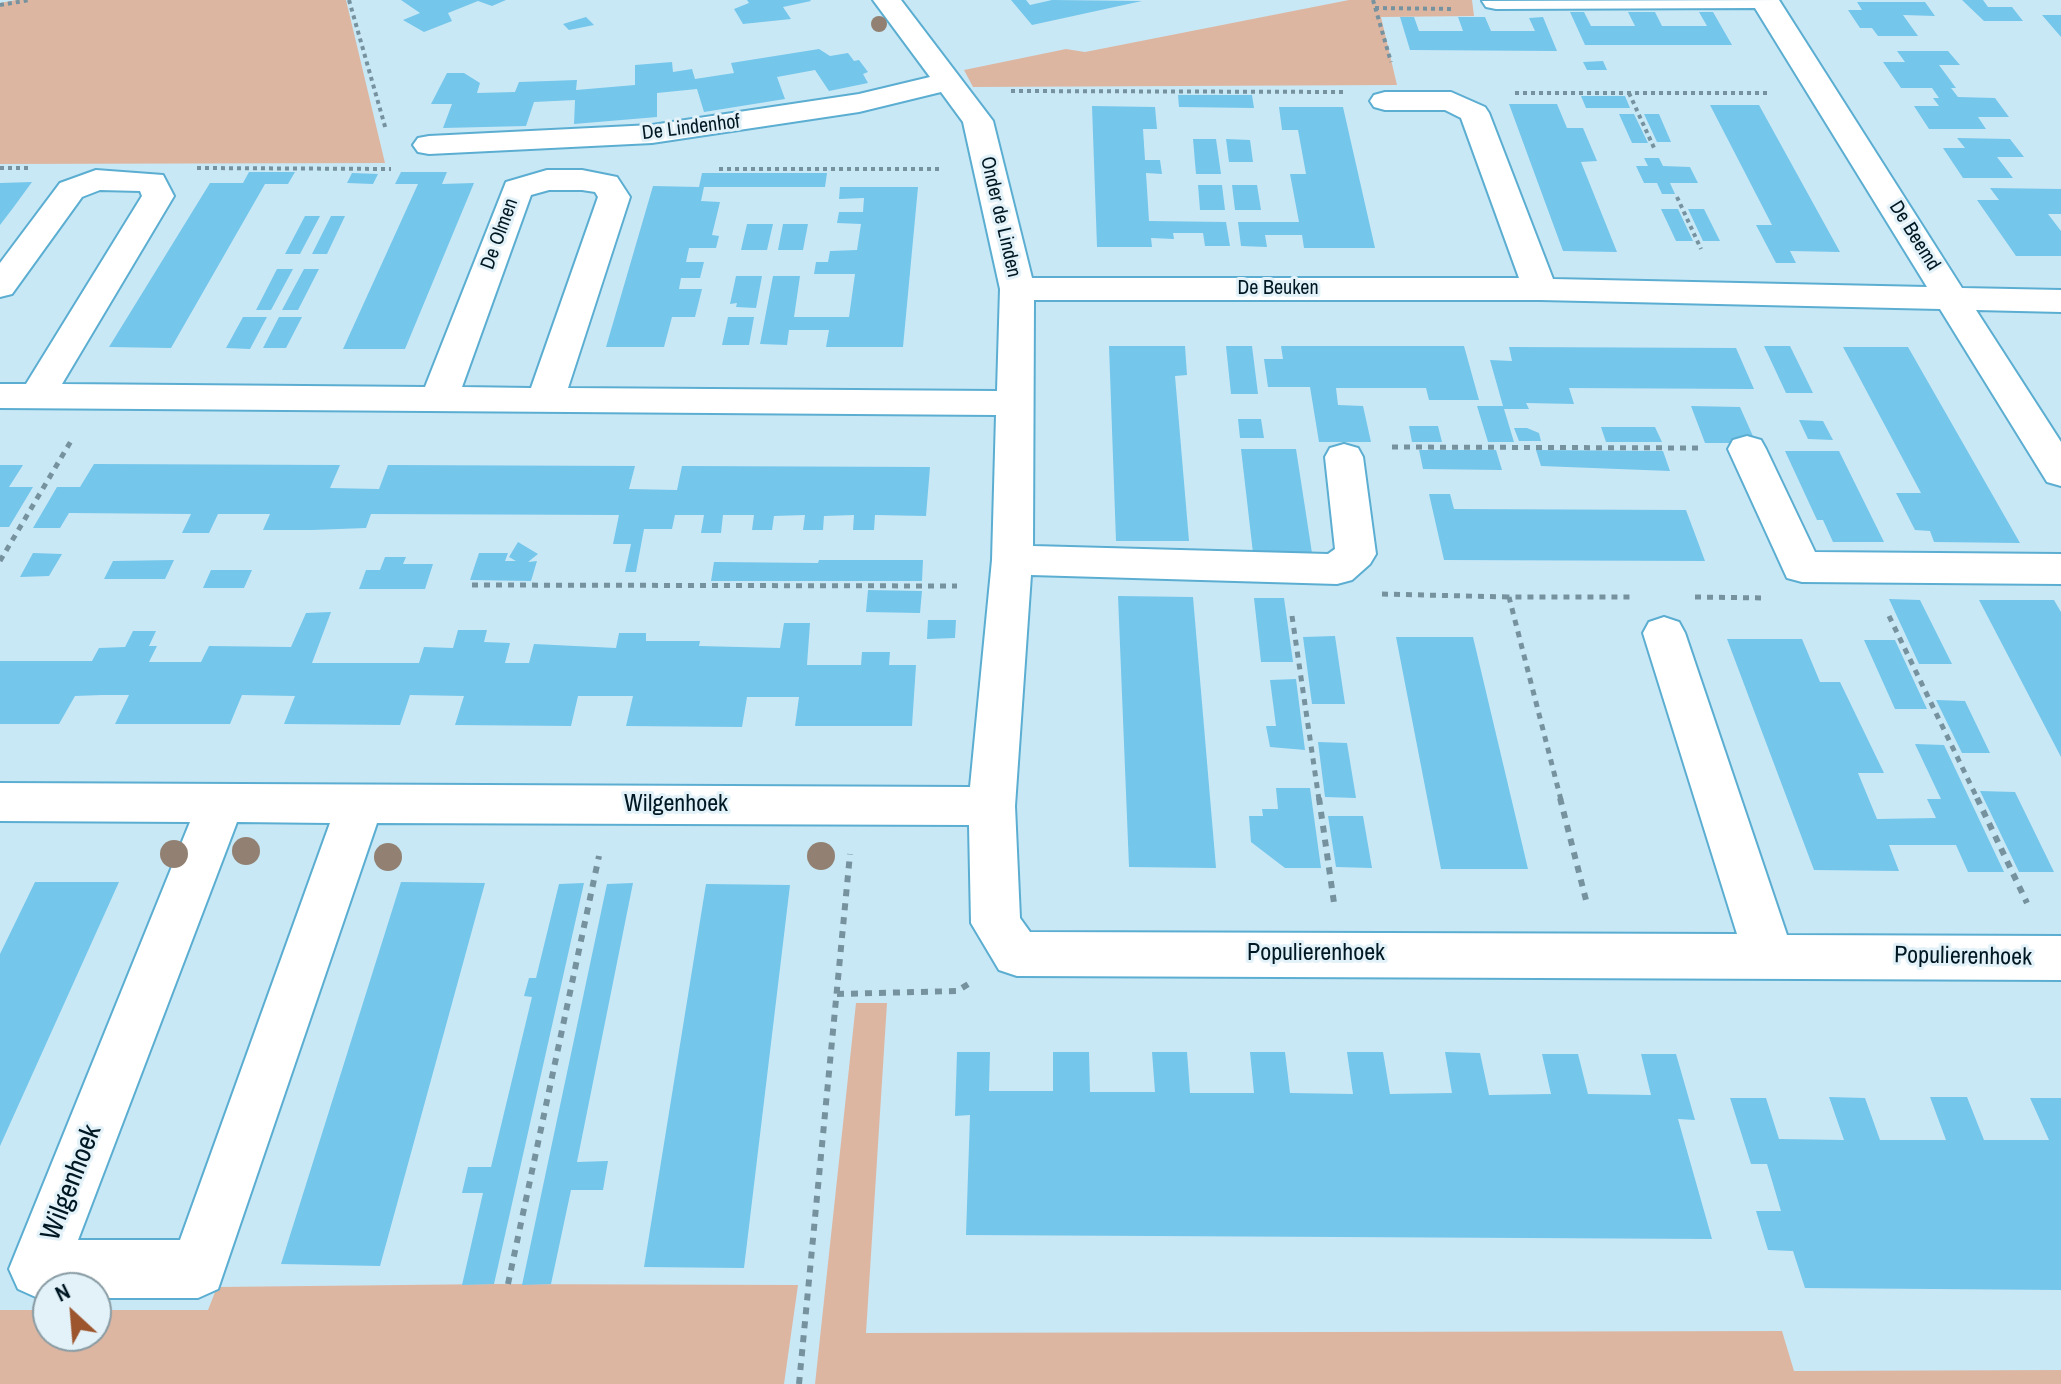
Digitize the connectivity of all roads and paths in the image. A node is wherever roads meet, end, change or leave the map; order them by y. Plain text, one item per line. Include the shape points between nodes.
1 (30, 0) edge
2 (887, 0) edge
3 (1373, 0) edge
4 (1764, 0) edge
5 (1496, 1) edge
6 (0, 5) edge
7 (1375, 8) junction
8 (952, 86) junction
9 (1629, 93) junction
10 (1825, 93) junction
11 (1393, 101) junction
12 (1451, 101) junction
13 (429, 145) dead end
14 (1655, 150) dead end
15 (396, 169) dead end
16 (709, 169) dead end
17 (989, 169) junction
18 (133, 179) junction
19 (1677, 197) dead end
20 (0, 287) edge
21 (1017, 289) junction
22 (1540, 289) junction
23 (1722, 293) junction
24 (1952, 299) junction
25 (2061, 301) edge
26 (0, 396) edge
27 (37, 396) junction
28 (99, 396) junction
29 (440, 397) junction
30 (546, 397) junction
31 (1012, 403) junction
32 (1747, 449) joint
33 (1344, 457) joint
34 (2061, 473) edge
35 (0, 561) edge
36 (1285, 567) junction
37 (1802, 567) junction
38 (1866, 568) junction
39 (1337, 569) junction
40 (2061, 569) edge
41 (1011, 573) junction
42 (472, 585) dead end
43 (1509, 597) junction
44 (1664, 609) junction
45 (0, 802) edge
46 (221, 802) junction
47 (360, 803) junction
48 (610, 804) junction
49 (854, 806) junction
50 (992, 806) junction
51 (1017, 954) junction
52 (1341, 954) junction
53 (1601, 955) junction
54 (1769, 955) junction
55 (2057, 958) edge
56 (837, 994) junction
57 (508, 1284) dead end
58 (799, 1384) edge

1 - 6 path
2 - 8 street, Onder de Linden
3 - 7 path
4 - 5 street, De Beemd
4 - 10 street, De Beemd
5 - 7 path via 1470,9
7 - 11 path
8 - 11 path via 1363,92
8 - 13 street, De Lindenhof via 667,132
8 - 17 street, Onder de Linden via 978,121
9 - 10 path
9 - 12 path via 1481,93
9 - 14 path
10 - 24 street, De Beemd
11 - 12 street
12 - 22 street via 1474,113
15 - 18 path via 188,168
16 - 17 path
17 - 21 street, Onder de Linden
18 - 20 street via 96,180 71,190
18 - 27 street via 152,182 158,196
19 - 23 path
21 - 22 street, De Beuken
21 - 31 street, Onder de Linden
22 - 23 street, De Beuken
23 - 24 street, De Beuken
24 - 25 street
24 - 34 street, De Beemd
26 - 27 street
27 - 28 street
28 - 29 street
28 - 35 path
29 - 30 street
29 - 30 street, De Olmen via 517,189 547,180 606,184 614,197
30 - 31 street
31 - 41 street, Onder de Linden
32 - 33 path via 1399,446
32 - 37 street
33 - 39 street via 1356,554
36 - 39 street
36 - 41 street
36 - 52 path
37 - 38 street
37 - 44 path via 1785,598
38 - 40 street
38 - 55 path
39 - 43 path via 1387,597
41 - 42 path
41 - 50 street, Onder de Linden
43 - 44 path
43 - 53 path
44 - 54 street
45 - 46 street, Wilgenhoek
46 - 47 street, Wilgenhoek
46 - 47 street, Wilgenhoek via 38,1269 198,1269
47 - 48 street, Wilgenhoek
48 - 49 street, Wilgenhoek
48 - 57 path
49 - 50 street, Wilgenhoek
49 - 56 path
50 - 51 street via 996,923
51 - 52 street, Populierenhoek
51 - 56 path via 957,991
52 - 53 street, Populierenhoek
53 - 54 street, Populierenhoek
54 - 55 street, Populierenhoek
56 - 58 path

